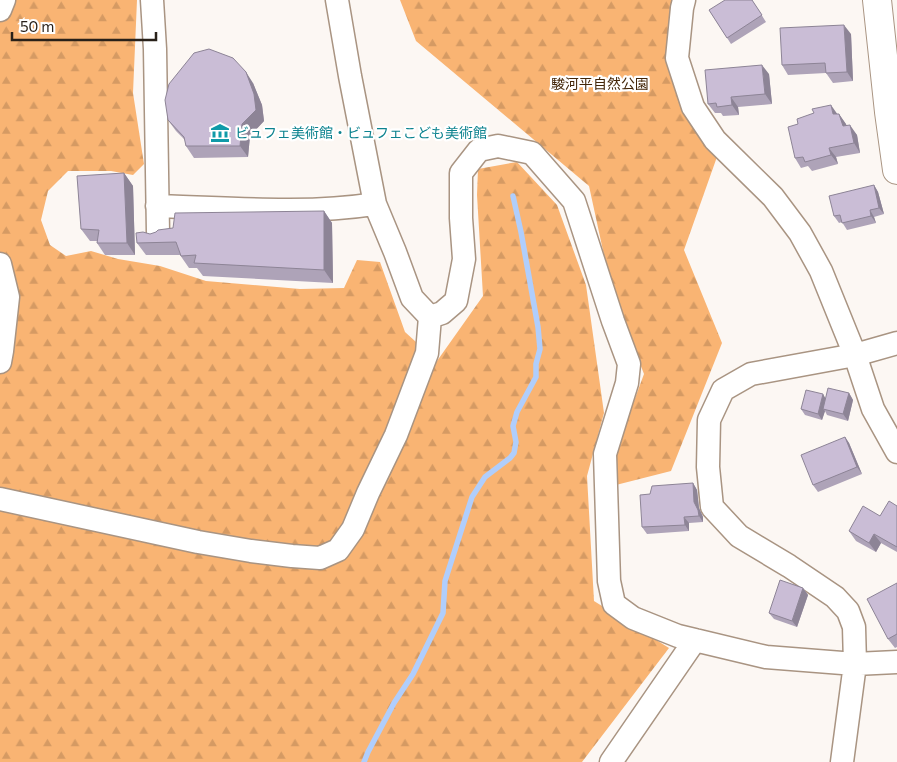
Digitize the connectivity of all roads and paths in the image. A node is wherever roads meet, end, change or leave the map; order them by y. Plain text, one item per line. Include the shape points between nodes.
1 (4, 0) edge
2 (152, 0) edge
3 (337, 0) edge
4 (684, 0) edge
5 (877, 0) edge
6 (0, 10) edge
7 (897, 170) edge
8 (375, 204) junction
9 (157, 206) junction
10 (158, 233) edge
11 (0, 264) edge
12 (430, 316) junction
13 (897, 343) edge
14 (856, 355) junction
15 (0, 362) edge
16 (897, 452) edge
17 (0, 499) edge
18 (695, 640) junction
19 (897, 662) edge
20 (855, 664) junction
21 (611, 762) edge
22 (842, 762) edge

1 - 6 street
2 - 9 street via 156,49
3 - 8 street
4 - 14 street via 677,58 693,107 715,140 773,197 800,233 821,271
5 - 7 street
8 - 9 street via 292,210
8 - 12 street via 412,298
9 - 10 street
11 - 15 street via 8,297
12 - 17 street via 427,353 396,435 353,529 338,550 320,558 198,542
12 - 18 street via 442,313 456,301 464,259 461,173 479,150 498,146 532,153 574,201 629,364 627,383 605,454 609,580 614,604 633,618
13 - 14 street
14 - 16 street via 874,409
14 - 20 street via 751,374 723,390 709,420 708,467 712,508 739,536 835,597 848,611 854,626
18 - 20 street via 766,657
18 - 21 street
19 - 20 street
20 - 22 street

